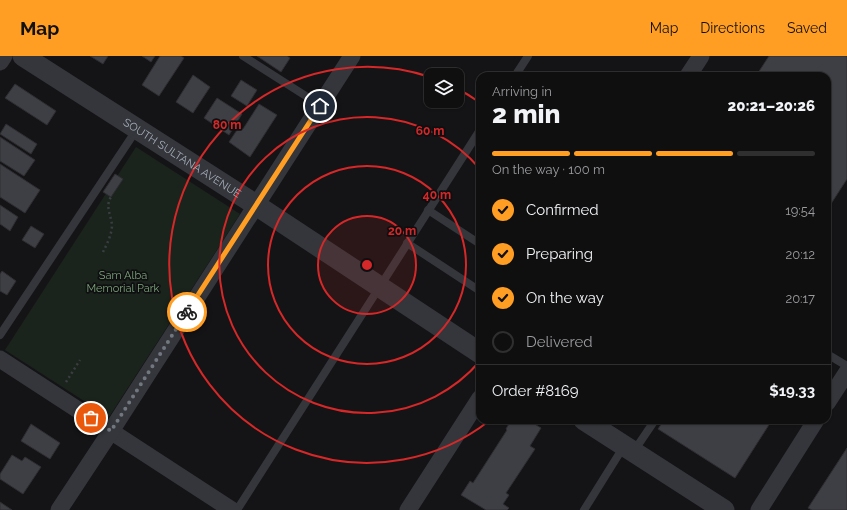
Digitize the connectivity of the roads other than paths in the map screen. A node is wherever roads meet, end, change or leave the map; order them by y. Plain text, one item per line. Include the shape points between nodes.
1 (4, 56) edge
2 (23, 56) edge
3 (243, 56) edge
4 (352, 56) edge
5 (528, 56) edge
6 (701, 56) edge
7 (0, 62) edge
8 (518, 72) edge
9 (691, 72) edge
10 (320, 106) junction
11 (137, 129) junction
12 (476, 136) edge
13 (256, 205) junction
14 (428, 210) junction
15 (476, 241) edge
16 (407, 243) junction
17 (379, 286) junction
18 (476, 288) edge
19 (0, 335) edge
20 (476, 350) edge
21 (831, 356) edge
22 (0, 359) edge
23 (847, 366) edge
24 (847, 372) edge
25 (831, 398) edge
26 (476, 404) edge
27 (590, 424) edge
28 (651, 424) edge
29 (813, 424) edge
30 (111, 431) junction
31 (629, 449) junction
32 (59, 510) edge
33 (232, 510) edge
34 (237, 510) edge
35 (408, 510) edge
36 (584, 510) edge
37 (724, 510) edge
38 (759, 510) edge

1 - 7 street
2 - 11 street, SOUTH SULTANA AVENUE
3 - 10 lane
4 - 10 street
5 - 8 lane
6 - 9 street
10 - 13 street
11 - 13 street, SOUTH SULTANA AVENUE
11 - 19 lane
12 - 14 lane
13 - 17 street, SOUTH SULTANA AVENUE
13 - 30 street
14 - 15 lane
14 - 16 lane
16 - 17 lane
16 - 18 lane
17 - 20 street, SOUTH SULTANA AVENUE
17 - 34 lane
21 - 23 lane
22 - 30 street
24 - 25 street
26 - 35 street
27 - 31 street
28 - 31 lane
29 - 38 street
30 - 32 street
30 - 33 street
31 - 36 lane
31 - 37 street

